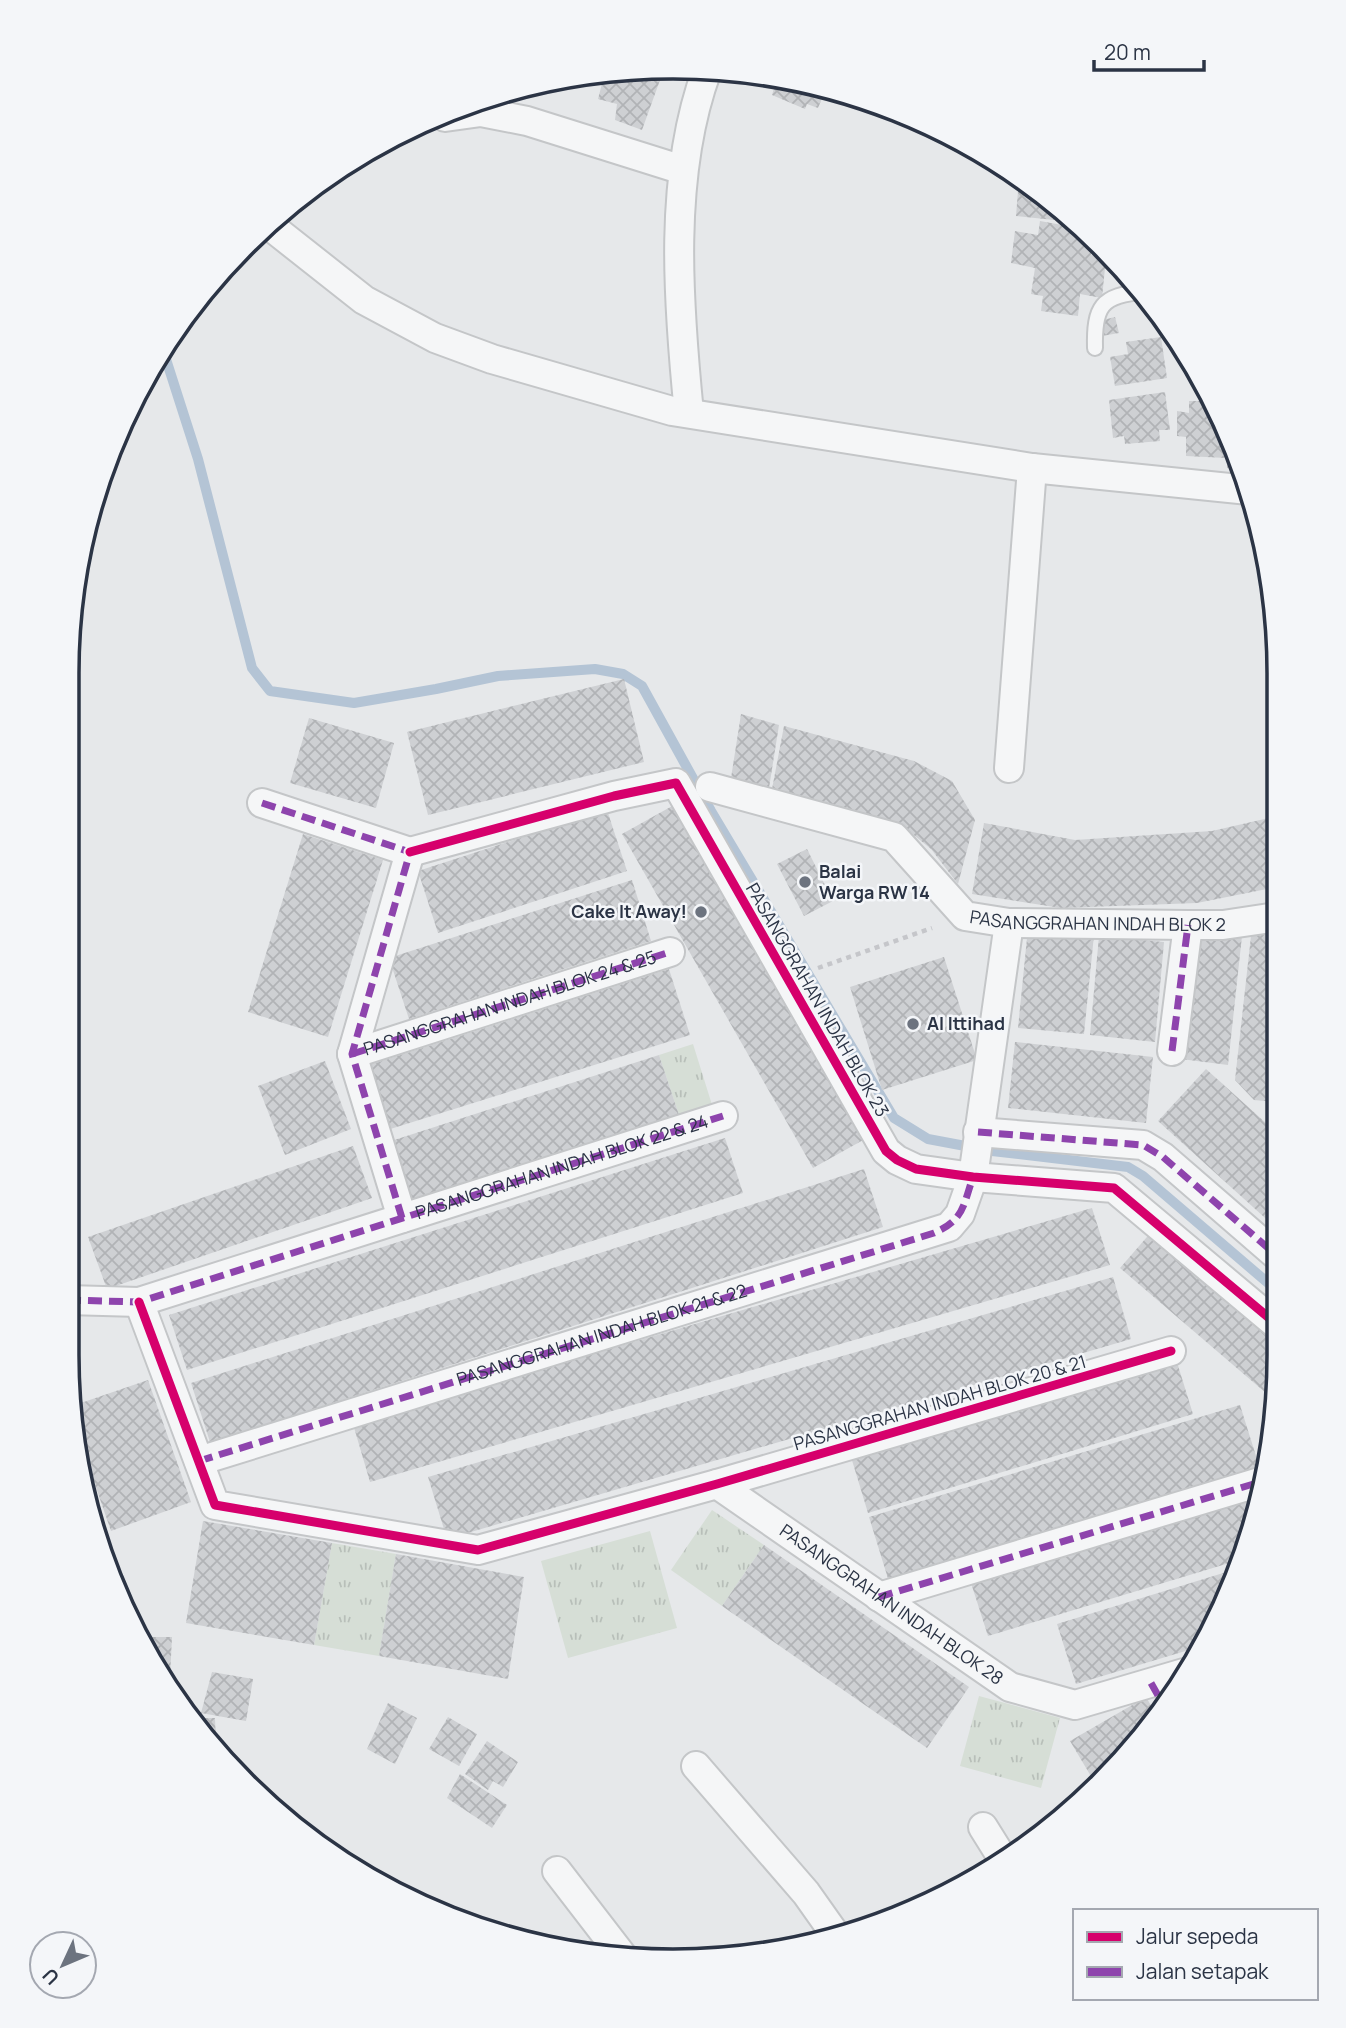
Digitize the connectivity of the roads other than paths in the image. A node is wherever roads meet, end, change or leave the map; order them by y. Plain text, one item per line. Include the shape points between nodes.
1 (703, 80) edge
2 (475, 113) edge
3 (683, 170) junction
4 (276, 231) edge
5 (1130, 294) edge
6 (1095, 348) dead end
7 (689, 412) junction
8 (1031, 468) junction
9 (1238, 489) edge
10 (1009, 768) dead end
11 (710, 787) dead end
12 (262, 803) dead end
13 (410, 852) junction
14 (1267, 918) edge
15 (1009, 923) junction
16 (1188, 925) junction
17 (670, 952) dead end
18 (1172, 1051) dead end
19 (352, 1054) junction
20 (723, 1116) dead end
21 (978, 1132) junction
22 (974, 1177) junction
23 (402, 1218) junction
24 (1267, 1247) edge
25 (79, 1300) edge
26 (139, 1302) junction
27 (1267, 1316) edge
28 (1171, 1351) dead end
29 (199, 1461) junction
30 (717, 1484) junction
31 (1253, 1484) edge
32 (879, 1597) junction
33 (1157, 1694) edge
34 (696, 1766) dead end
35 (983, 1827) dead end
36 (999, 1852) edge
37 (557, 1871) dead end
38 (831, 1928) edge
39 (616, 1946) edge

1 - 3 street
2 - 3 street via 527,121
3 - 7 street via 680,329
4 - 7 street via 365,300 435,338 492,359
5 - 6 lane via 1112,296 1096,314
7 - 8 street
8 - 9 street
8 - 10 street
11 - 15 street, PASANGGRAHAN INDAH BLOK 2 via 894,837 965,916
12 - 13 street
13 - 19 street
13 - 22 street, PASANGGRAHAN INDAH BLOK 23 via 676,783 886,1151 916,1169
14 - 16 street, PASANGGRAHAN INDAH BLOK 2
15 - 16 street, PASANGGRAHAN INDAH BLOK 2
15 - 21 street, PASANGGRAHAN INDAH BLOK 21 & 22
16 - 18 street
17 - 19 street, PASANGGRAHAN INDAH BLOK 24 & 25
19 - 23 street
20 - 23 street, PASANGGRAHAN INDAH BLOK 22 & 24
21 - 22 street, PASANGGRAHAN INDAH BLOK 21 & 22
21 - 24 street via 1143,1145
22 - 27 street, PASANGGRAHAN INDAH BLOK 23 via 1114,1188
22 - 29 street, PASANGGRAHAN INDAH BLOK 21 & 22 via 956,1221 934,1233
23 - 26 street, PASANGGRAHAN INDAH BLOK 22 & 24
25 - 26 street, PASANGGRAHAN INDAH BLOK 22 & 24
26 - 29 street
28 - 30 street, PASANGGRAHAN INDAH BLOK 20 & 21
29 - 30 street, PASANGGRAHAN INDAH BLOK 20 & 21 via 215,1505 478,1550
30 - 32 street, PASANGGRAHAN INDAH BLOK 28
31 - 32 street
32 - 33 street, PASANGGRAHAN INDAH BLOK 28 via 1010,1687 1075,1705
34 - 38 street
35 - 36 street
37 - 39 street

